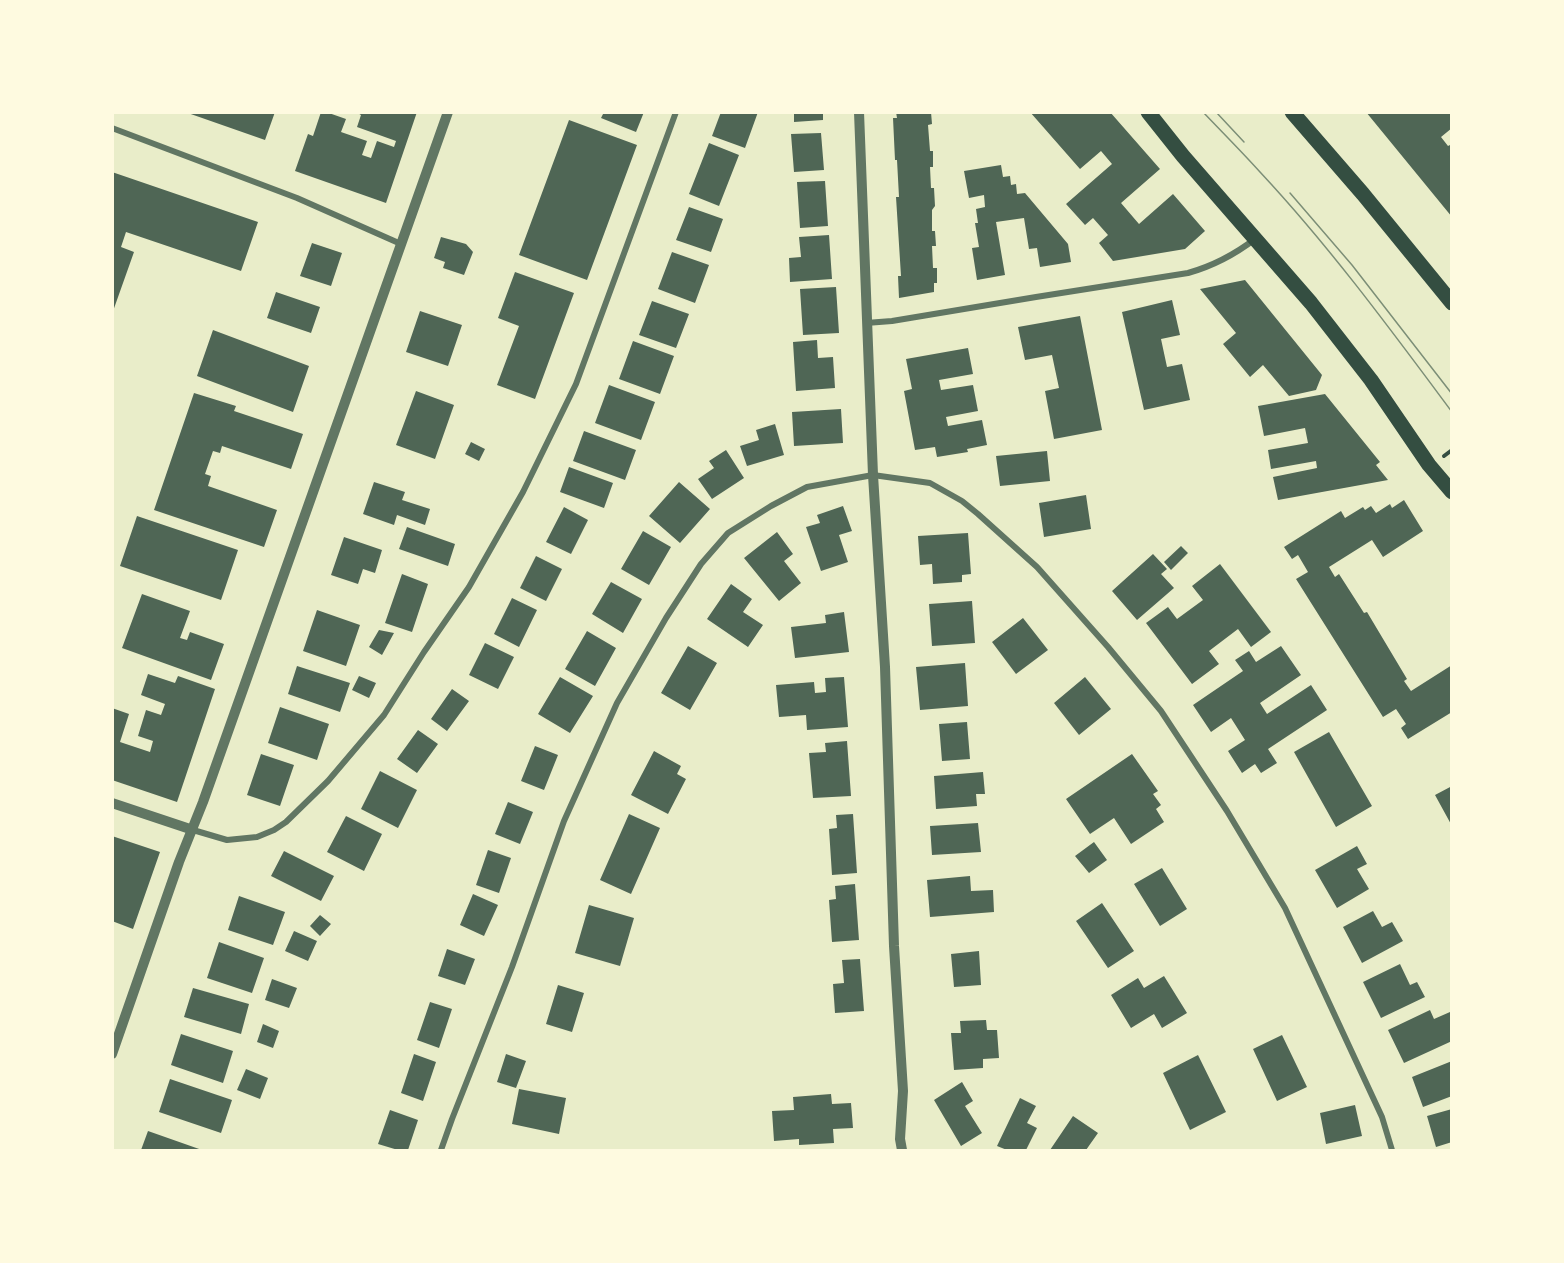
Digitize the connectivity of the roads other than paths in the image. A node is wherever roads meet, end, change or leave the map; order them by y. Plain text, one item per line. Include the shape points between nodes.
1 (448, 112) edge
2 (676, 112) edge
3 (859, 112) edge
4 (1148, 112) edge
5 (1292, 112) edge
6 (112, 128) edge
7 (1256, 239) junction
8 (401, 244) junction
9 (1452, 303) edge
10 (866, 323) junction
11 (873, 475) junction
12 (1452, 492) edge
13 (112, 803) edge
14 (193, 830) junction
15 (112, 1054) edge
16 (441, 1150) edge
17 (902, 1150) edge
18 (1392, 1150) edge

1 - 8 street
2 - 14 street via 576,384 523,492 470,587 384,715 328,781 274,830 257,837 227,840
3 - 10 street
4 - 7 main road
5 - 9 main road
6 - 8 street via 297,198
7 - 10 street via 1223,260 1188,273
7 - 12 main road via 1371,380
8 - 14 street
10 - 11 street
11 - 16 street via 807,487 728,533 701,564 666,618 617,703 564,820
11 - 17 street via 885,667 903,1090
11 - 18 street via 930,483 978,514 1037,567 1161,711 1285,908 1382,1117
13 - 14 street
14 - 15 street

